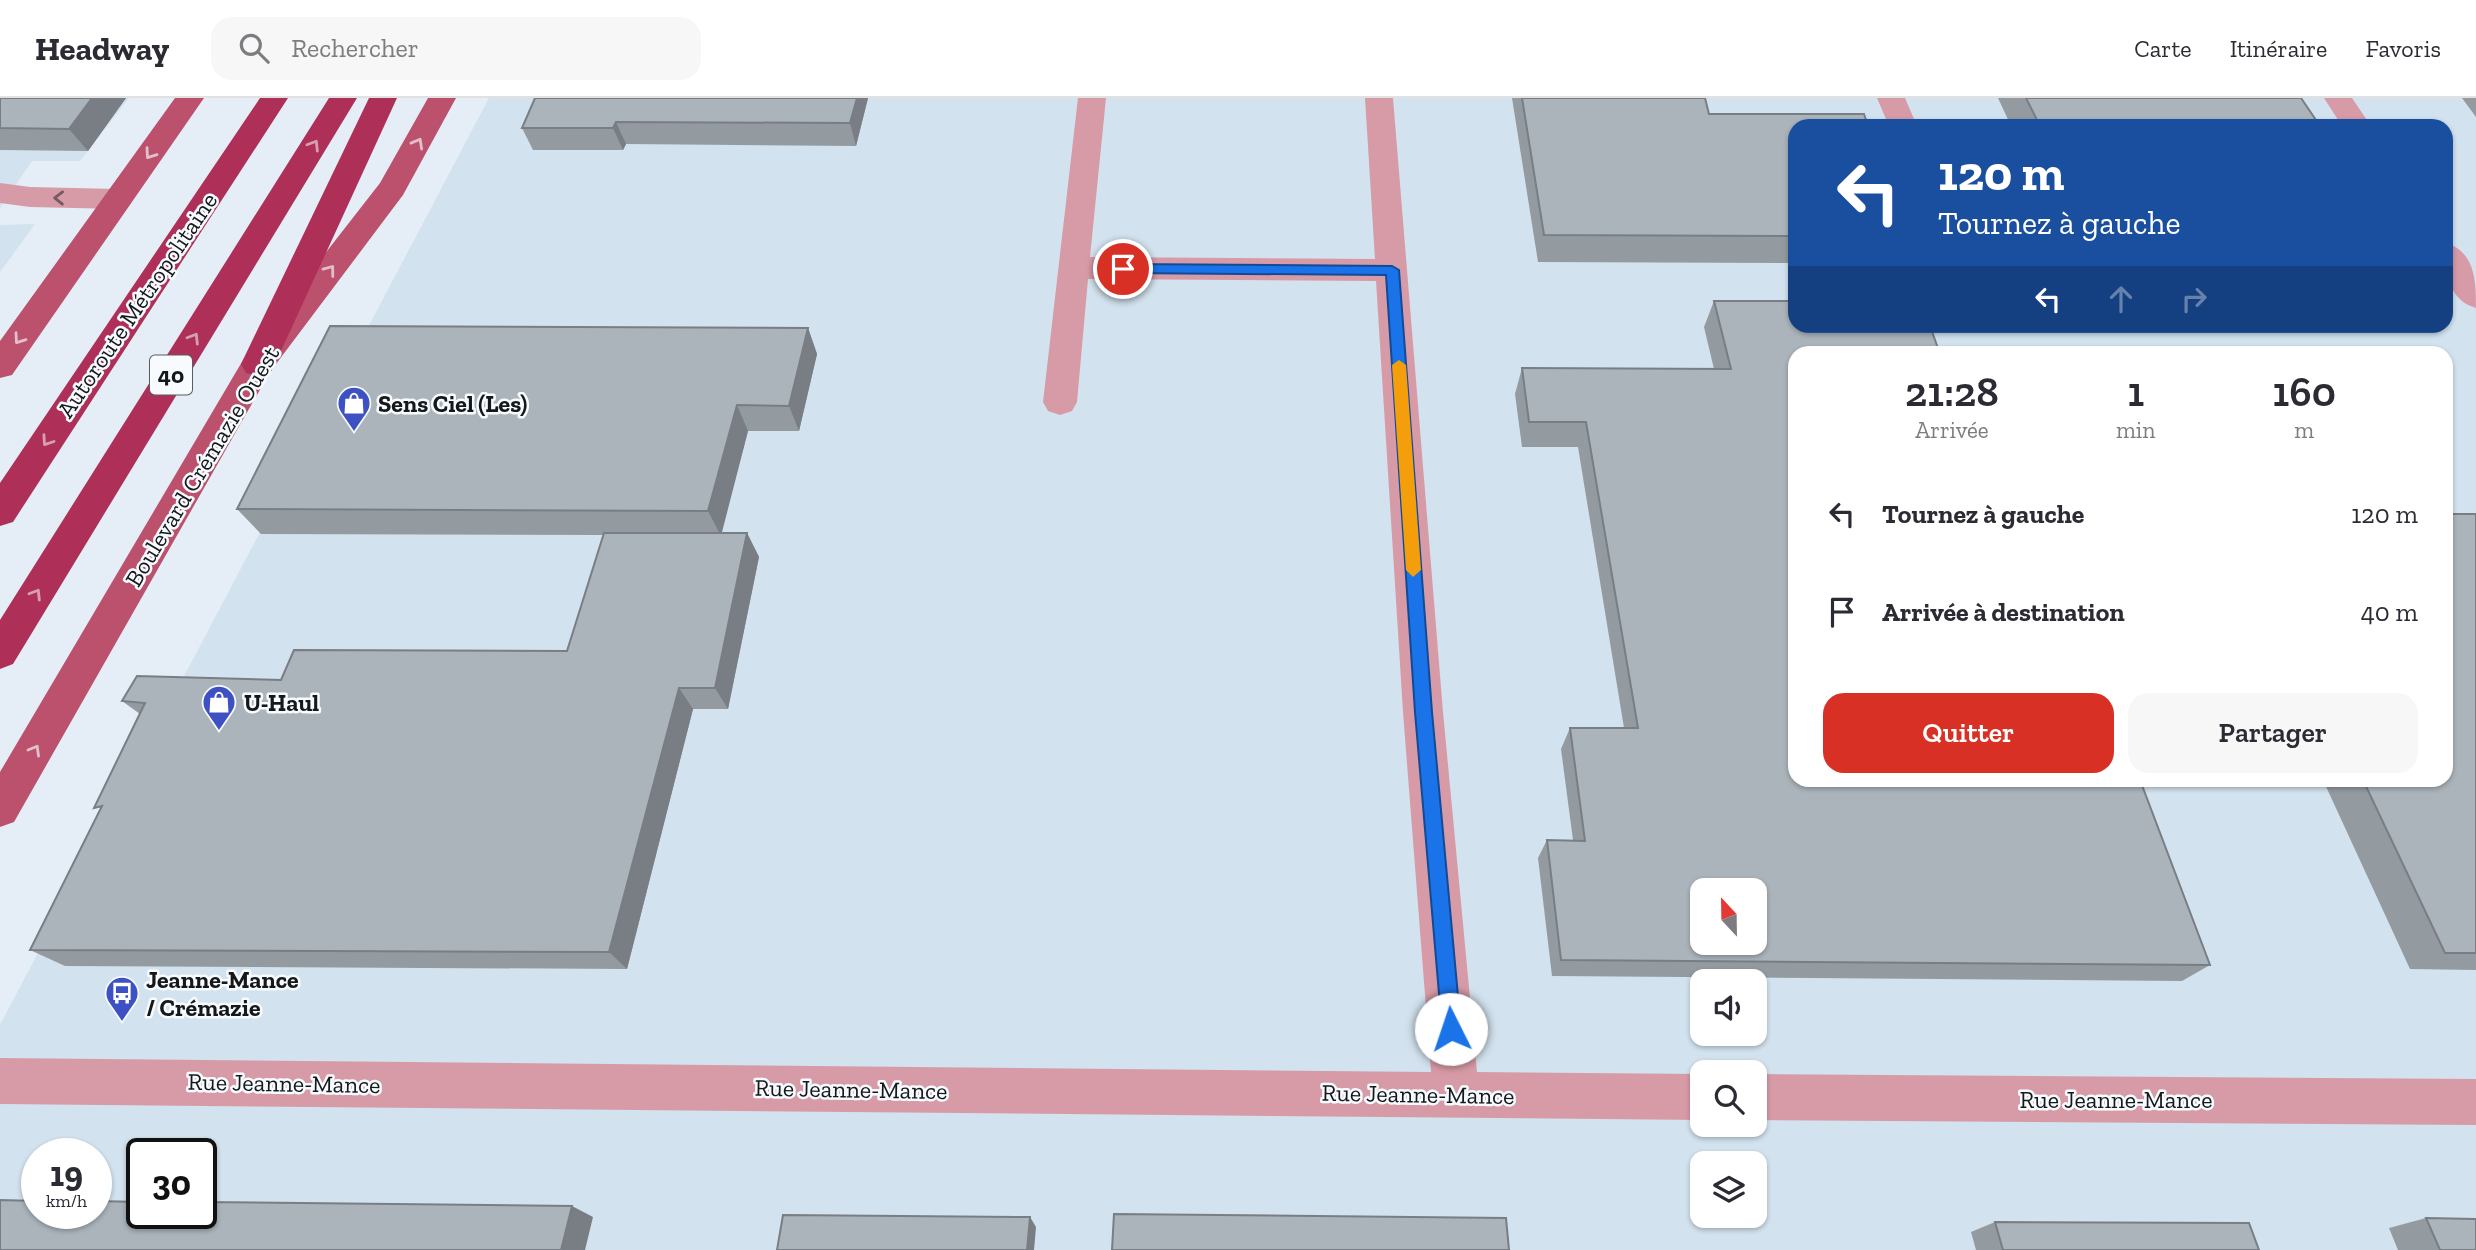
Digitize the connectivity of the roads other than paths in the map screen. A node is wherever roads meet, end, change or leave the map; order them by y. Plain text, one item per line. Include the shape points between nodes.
1 (190, 98) edge
2 (274, 98) edge
3 (342, 98) edge
4 (383, 98) edge
5 (442, 98) edge
6 (1091, 98) edge
7 (1379, 98) edge
8 (1891, 98) edge
9 (2338, 98) edge
10 (1900, 119) edge
11 (2352, 119) edge
12 (0, 193) edge
13 (118, 199) junction
14 (2453, 264) edge
15 (1073, 268) junction
16 (1392, 270) junction
17 (2476, 297) edge
18 (258, 363) junction
19 (0, 366) edge
20 (1060, 402) dead end
21 (0, 512) edge
22 (0, 653) edge
23 (0, 808) edge
24 (0, 1081) edge
25 (1456, 1095) junction
26 (1690, 1097) edge
27 (1767, 1097) edge
28 (2476, 1102) edge

1 -> 13 main road
2 -> 21 highway, Autoroute Métropolitaine
22 -> 3 highway, 40
4 - 18 highway
18 -> 5 main road, Boulevard Crémazie Ouest via 392,188
6 - 15 street
7 - 16 street
8 - 10 street
9 - 11 street
13 -> 12 street
13 -> 19 main road
14 - 17 street
15 - 16 street
15 - 20 street
16 - 25 street
23 -> 18 main road, Boulevard Crémazie Ouest
24 - 25 street, Rue Jeanne-Mance
25 - 26 street, Rue Jeanne-Mance
27 - 28 street, Rue Jeanne-Mance

